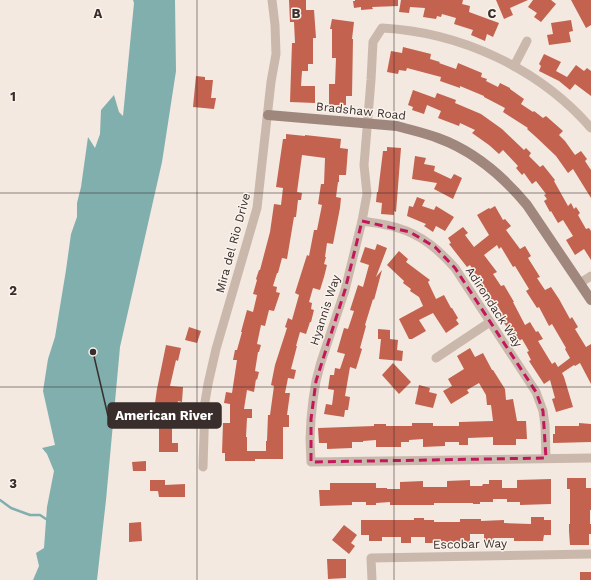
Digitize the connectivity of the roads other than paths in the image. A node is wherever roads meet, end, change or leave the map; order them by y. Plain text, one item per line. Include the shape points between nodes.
1 (272, 0) edge
2 (527, 41) dead end
3 (514, 66) junction
4 (268, 115) junction
5 (368, 123) junction
6 (591, 128) edge
7 (362, 221) junction
8 (591, 276) edge
9 (580, 283) junction
10 (591, 300) edge
11 (490, 322) junction
12 (436, 358) dead end
13 (546, 458) junction
14 (591, 458) edge
15 (203, 467) dead end
16 (591, 554) edge
17 (372, 580) edge

1 - 4 street, Mira del Rio Drive via 276,54
2 - 3 street
3 - 5 street, Hyannis Way via 453,40 412,31 382,28 373,42
3 - 6 street, Hyannis Way via 558,96
4 - 5 street, Bradshaw Road
4 - 15 street, Mira del Rio Drive via 257,208 208,384
5 - 7 street, Hyannis Way via 364,165 367,194
5 - 9 street, Bradshaw Road via 397,126 438,138 470,153 487,165 504,179 527,206
7 - 11 street, Adirondack Way via 399,228 435,247 455,268
7 - 13 street, Hyannis Way via 345,290 316,381 311,420 311,462
8 - 9 street
9 - 10 street, Bradshaw Road
11 - 12 street
11 - 13 street, Adirondack Way via 536,392 545,425
13 - 14 street, Hyannis Way
16 - 17 street, Escobar Way via 371,558

